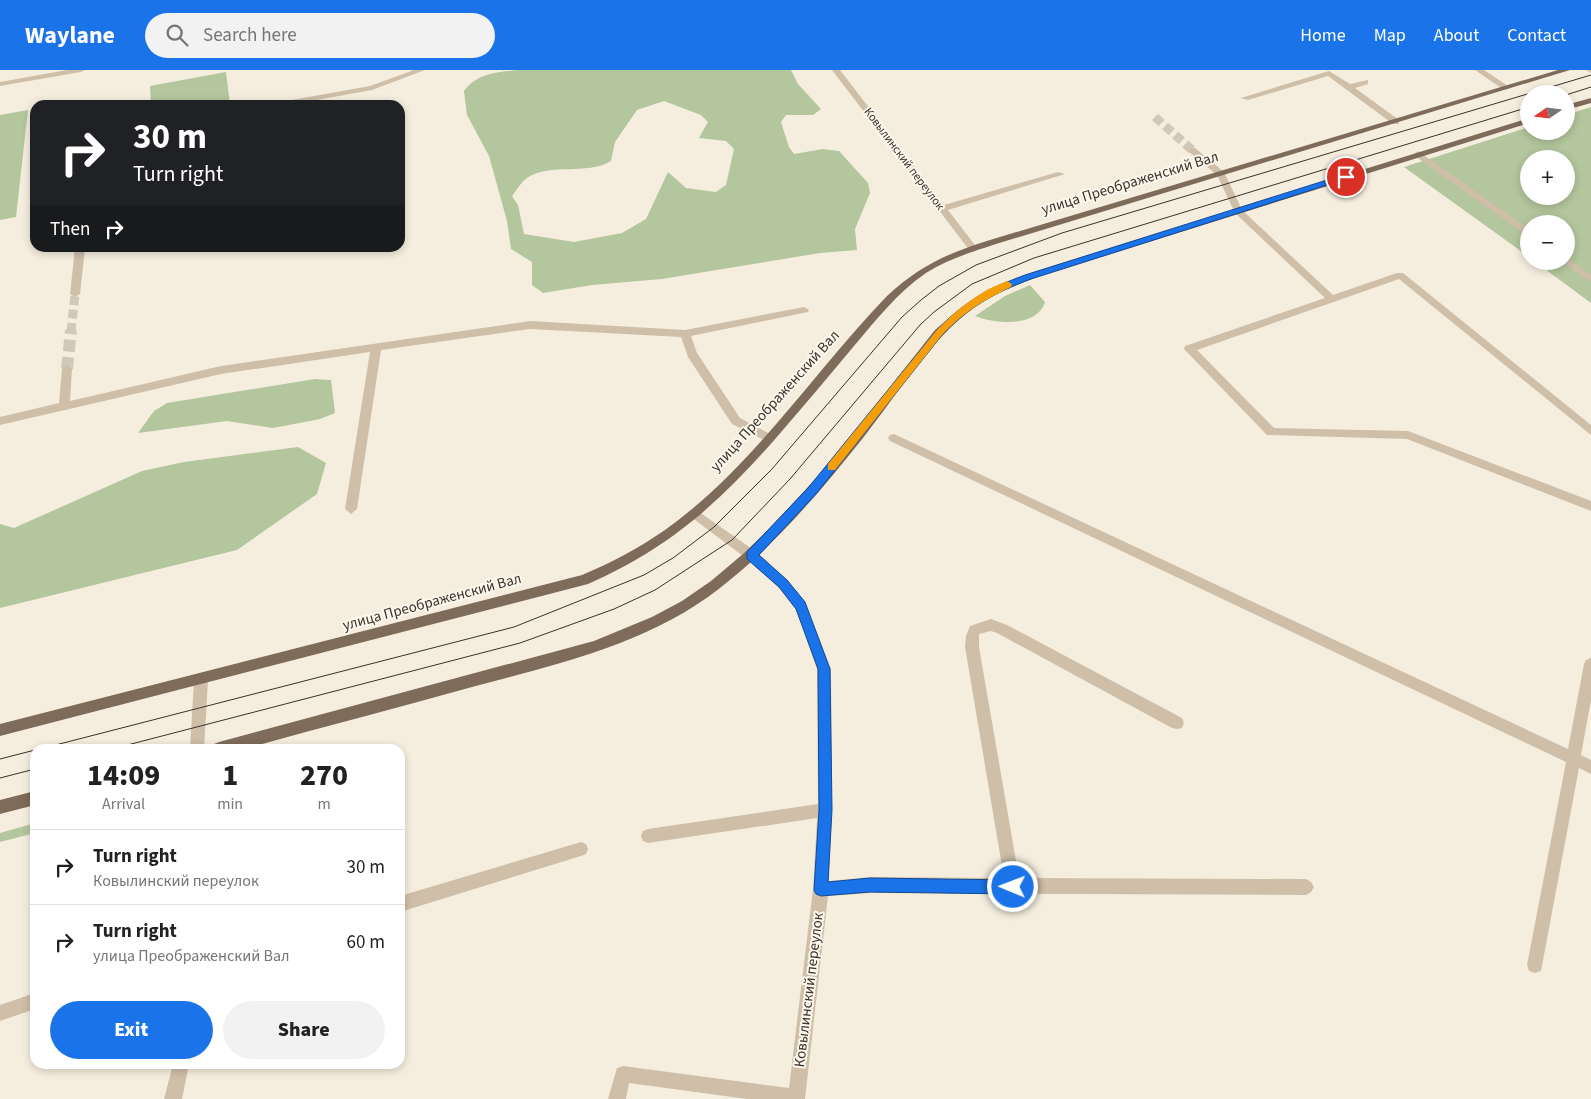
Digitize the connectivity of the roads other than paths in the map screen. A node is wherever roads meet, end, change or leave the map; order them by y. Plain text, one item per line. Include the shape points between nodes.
1 (81, 70) edge
2 (421, 70) edge
3 (836, 70) edge
4 (1479, 70) edge
5 (1566, 70) edge
6 (1327, 72) edge
7 (1365, 82) dead end
8 (0, 84) edge
9 (1349, 88) junction
10 (1506, 88) junction
11 (1245, 98) dead end
12 (304, 100) edge
13 (1591, 100) edge
14 (1575, 105) edge
15 (1396, 122) junction
16 (1520, 123) edge
17 (1192, 150) tunnel mouth
18 (1418, 154) junction
19 (1061, 174) dead end
20 (1221, 174) junction
21 (942, 209) junction
22 (1238, 211) junction
23 (1520, 228) edge
24 (973, 249) junction
25 (80, 252) edge
26 (1575, 267) edge
27 (1591, 279) edge
28 (76, 294) tunnel mouth
29 (1332, 299) junction
30 (804, 310) dead end
31 (685, 334) junction
32 (376, 348) junction
33 (67, 369) tunnel mouth
34 (64, 406) junction
35 (0, 421) edge
36 (1591, 431) edge
37 (768, 438) junction
38 (894, 438) dead end
39 (1591, 506) edge
40 (351, 509) dead end
41 (695, 514) junction
42 (751, 555) junction
43 (1591, 664) edge
44 (200, 680) junction
45 (1177, 723) dead end
46 (0, 730) edge
47 (197, 744) edge
48 (238, 744) edge
49 (1574, 759) junction
50 (1591, 768) edge
51 (30, 799) edge
52 (0, 807) edge
53 (825, 810) junction
54 (648, 836) dead end
55 (581, 850) dead end
56 (1013, 887) junction
57 (1306, 887) dead end
58 (821, 890) junction
59 (405, 903) edge
60 (1535, 965) dead end
61 (30, 1003) edge
62 (0, 1013) edge
63 (180, 1069) edge
64 (796, 1098) edge
65 (173, 1099) edge
66 (616, 1099) edge

1 - 8 street
2 - 12 street via 372,88
3 - 21 street, Ковылинский переулок
4 - 10 street
5 - 10 main road, улица Преображенский Вал
6 - 9 street
6 - 11 street
7 - 9 street
9 - 15 street
10 - 15 main road, улица Преображенский Вал
13 - 14 main road
15 - 20 main road, улица Преображенский Вал
16 - 18 main road
17 - 20 street
18 - 22 main road
18 - 23 street
19 - 21 street
20 - 22 street
20 - 24 main road, улица Преображенский Вал
21 - 24 street, Ковылинский переулок
22 - 29 street
22 - 42 main road via 1028,277 973,302 939,333 812,491
24 - 37 main road, улица Преображенский Вал via 938,262 902,287
25 - 28 street
26 - 27 street
29 - 36 street via 1400,275
29 - 39 street via 1189,349 1271,432 1408,435
30 - 31 street
31 - 32 street via 530,325
31 - 37 street via 692,354 736,422
32 - 34 street via 221,370
32 - 40 street
33 - 34 street
34 - 35 street
37 - 41 main road, улица Преображенский Вал
38 - 49 street
41 - 42 street, Ковылинский переулок
41 - 44 main road, улица Преображенский Вал via 624,562 584,580
42 - 48 main road via 687,604 597,647
42 - 53 street, Ковылинский переулок via 783,584 801,606 824,669
43 - 49 street
44 - 46 main road, улица Преображенский Вал
44 - 47 street
45 - 56 street via 1002,629 991,626 975,630 972,647
49 - 50 street
49 - 60 street
51 - 52 main road
53 - 54 street
53 - 58 street, Ковылинский переулок
55 - 59 street
56 - 57 street
56 - 58 street via 870,885
58 - 64 street, Ковылинский переулок
61 - 62 street
63 - 65 street
64 - 66 street via 623,1074

